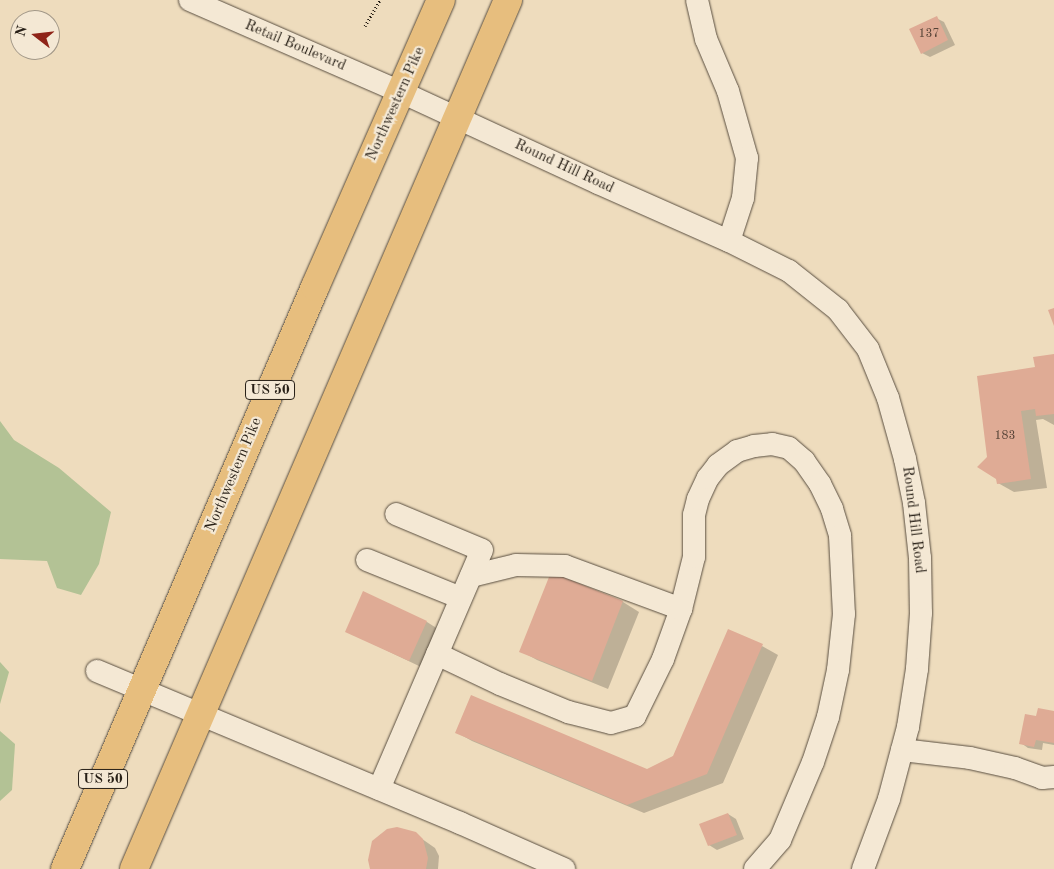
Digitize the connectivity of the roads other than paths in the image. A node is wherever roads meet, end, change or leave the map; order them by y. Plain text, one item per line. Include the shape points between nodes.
1 (190, 0) edge
2 (441, 0) edge
3 (508, 0) edge
4 (697, 0) edge
5 (401, 92) junction
6 (458, 117) junction
7 (729, 241) junction
8 (396, 514) dead end
9 (367, 560) dead end
10 (471, 576) junction
11 (462, 598) junction
12 (681, 609) junction
13 (437, 654) junction
14 (96, 671) dead end
15 (141, 689) junction
16 (201, 714) junction
17 (902, 750) junction
18 (1054, 777) edge
19 (379, 788) junction
20 (65, 869) edge
21 (134, 869) edge
22 (564, 869) edge
23 (755, 869) edge
24 (864, 869) edge

1 - 5 street, Retail Boulevard
2 - 5 main road, Northwestern Pike / US 50
3 - 6 main road
4 - 7 street via 706,39 728,91 747,158 744,198
5 - 6 street, Round Hill Road
5 - 15 main road, Northwestern Pike / US 50
6 - 7 street, Round Hill Road
6 - 16 main road
7 - 17 street, Round Hill Road via 789,271 838,310 868,349 888,398 914,502 920,558 921,614 917,669
8 - 10 street via 482,550
9 - 11 street
10 - 11 street
10 - 12 street via 516,565 565,566
11 - 13 street
12 - 13 street via 663,659 635,716 611,723 568,712
12 - 23 street via 694,557 694,515 708,478 718,465 737,451 772,444 789,448 804,461 832,509 841,546 844,614 838,670 814,762 780,840
13 - 19 street
14 - 15 street
15 - 16 street
15 - 20 main road, Northwestern Pike / US 50
16 - 19 street
16 - 21 main road
17 - 18 street via 970,758 1042,778
17 - 24 street, Round Hill Road via 890,799
19 - 22 street

